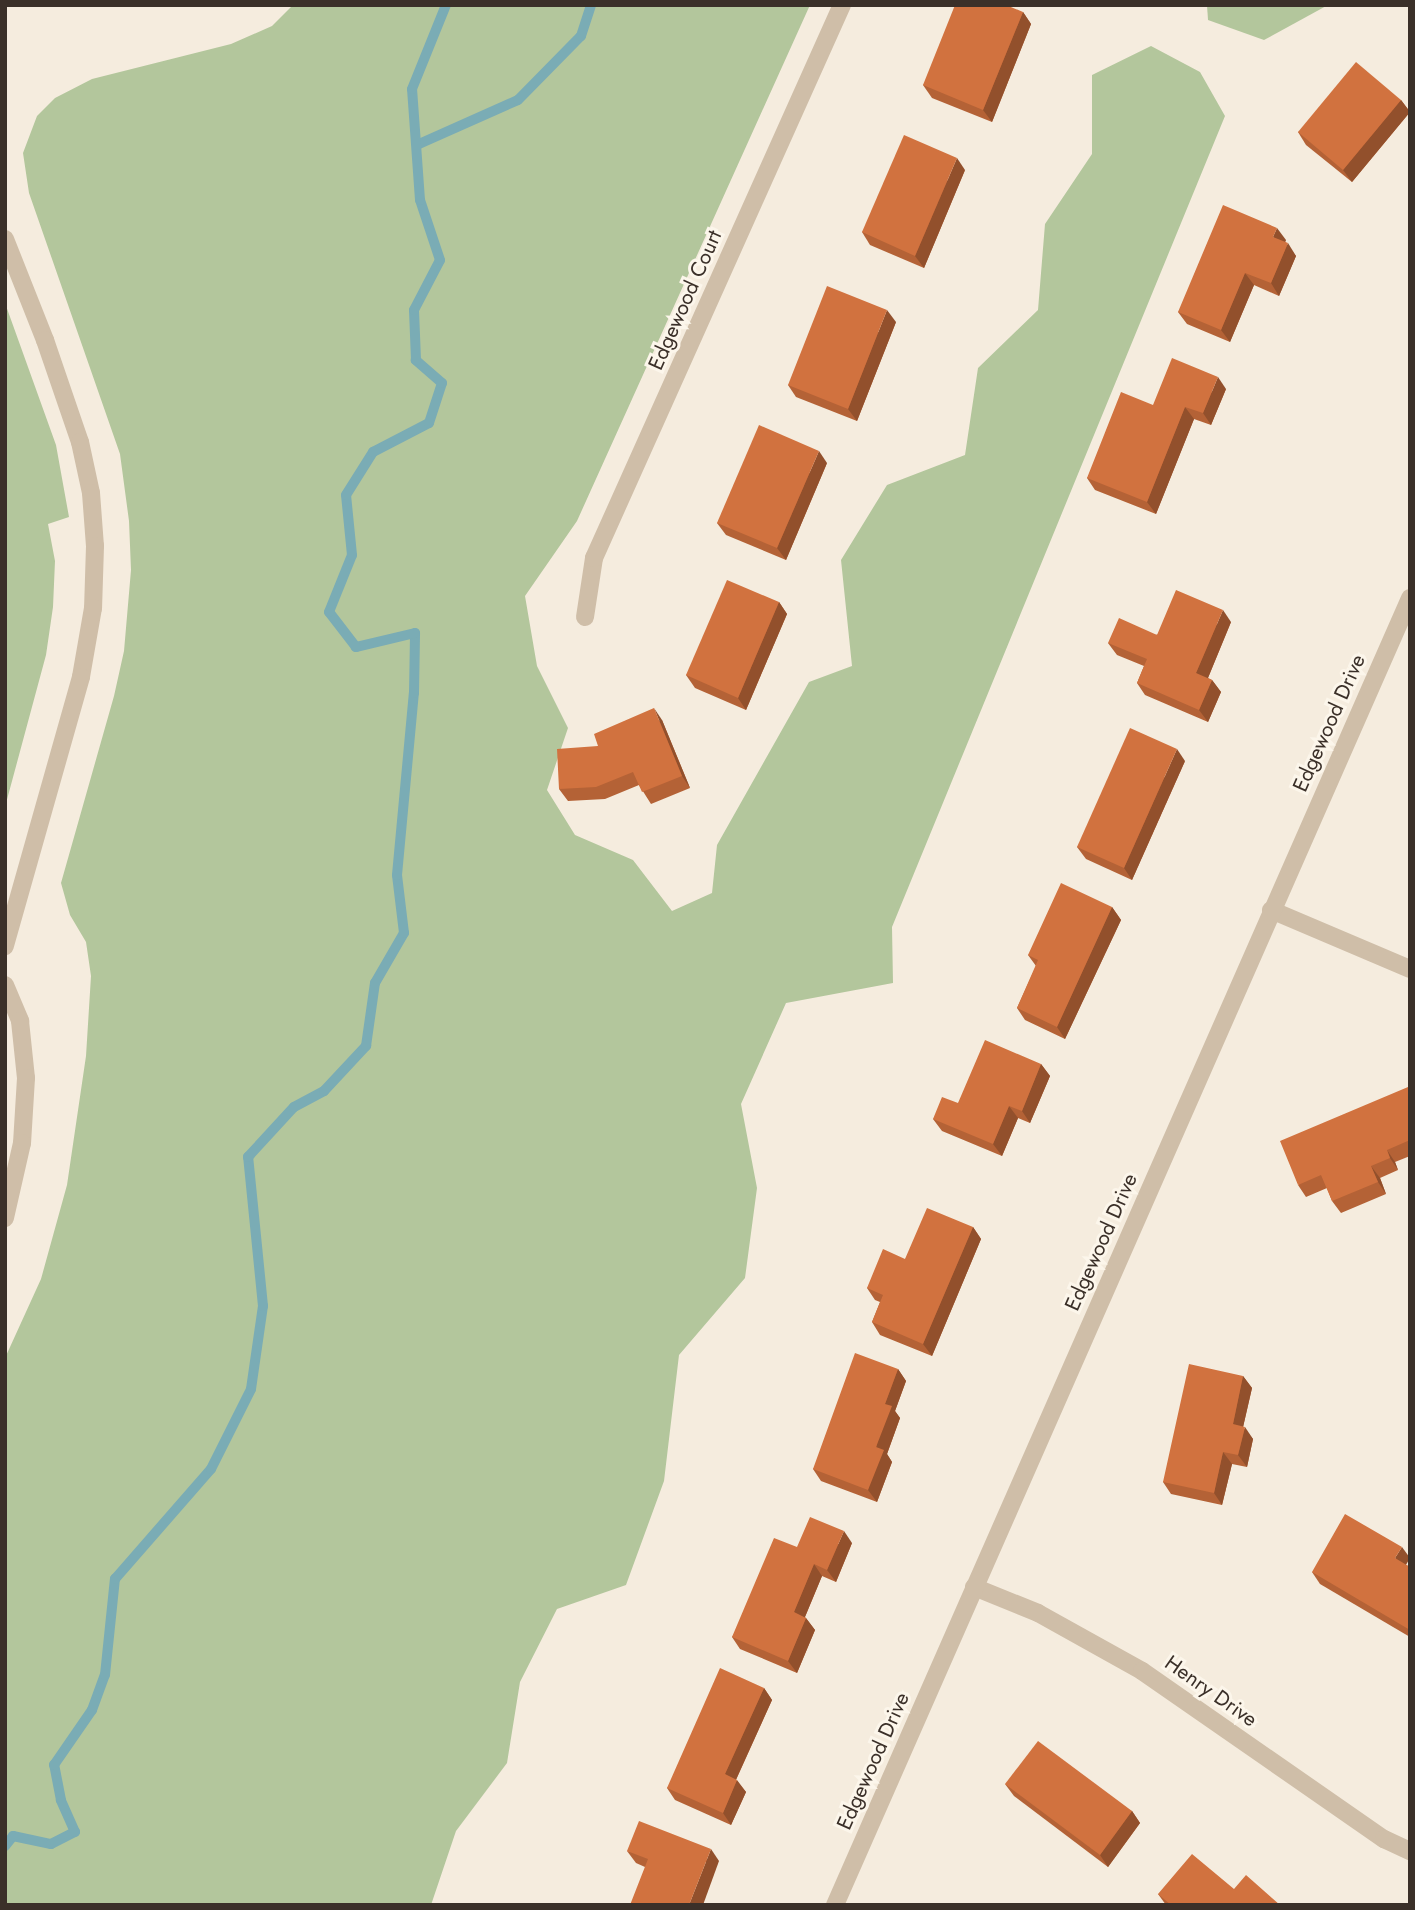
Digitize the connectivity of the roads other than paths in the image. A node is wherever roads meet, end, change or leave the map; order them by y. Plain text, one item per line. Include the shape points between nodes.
1 (842, 5) edge
2 (5, 239) edge
3 (1410, 598) edge
4 (585, 617) dead end
5 (1271, 910) junction
6 (5, 946) edge
7 (1410, 969) edge
8 (5, 985) edge
9 (5, 1218) edge
10 (974, 1587) junction
11 (1410, 1851) edge
12 (835, 1905) edge

1 - 4 street, Edgewood Court via 594,558
2 - 6 street via 80,442 95,546 93,608 81,677
3 - 5 street, Edgewood Drive
5 - 7 street
5 - 10 street, Edgewood Drive
8 - 9 street via 20,1021 26,1078 22,1143
10 - 11 street, Henry Drive via 1038,1613 1142,1671 1384,1839
10 - 12 street, Edgewood Drive

